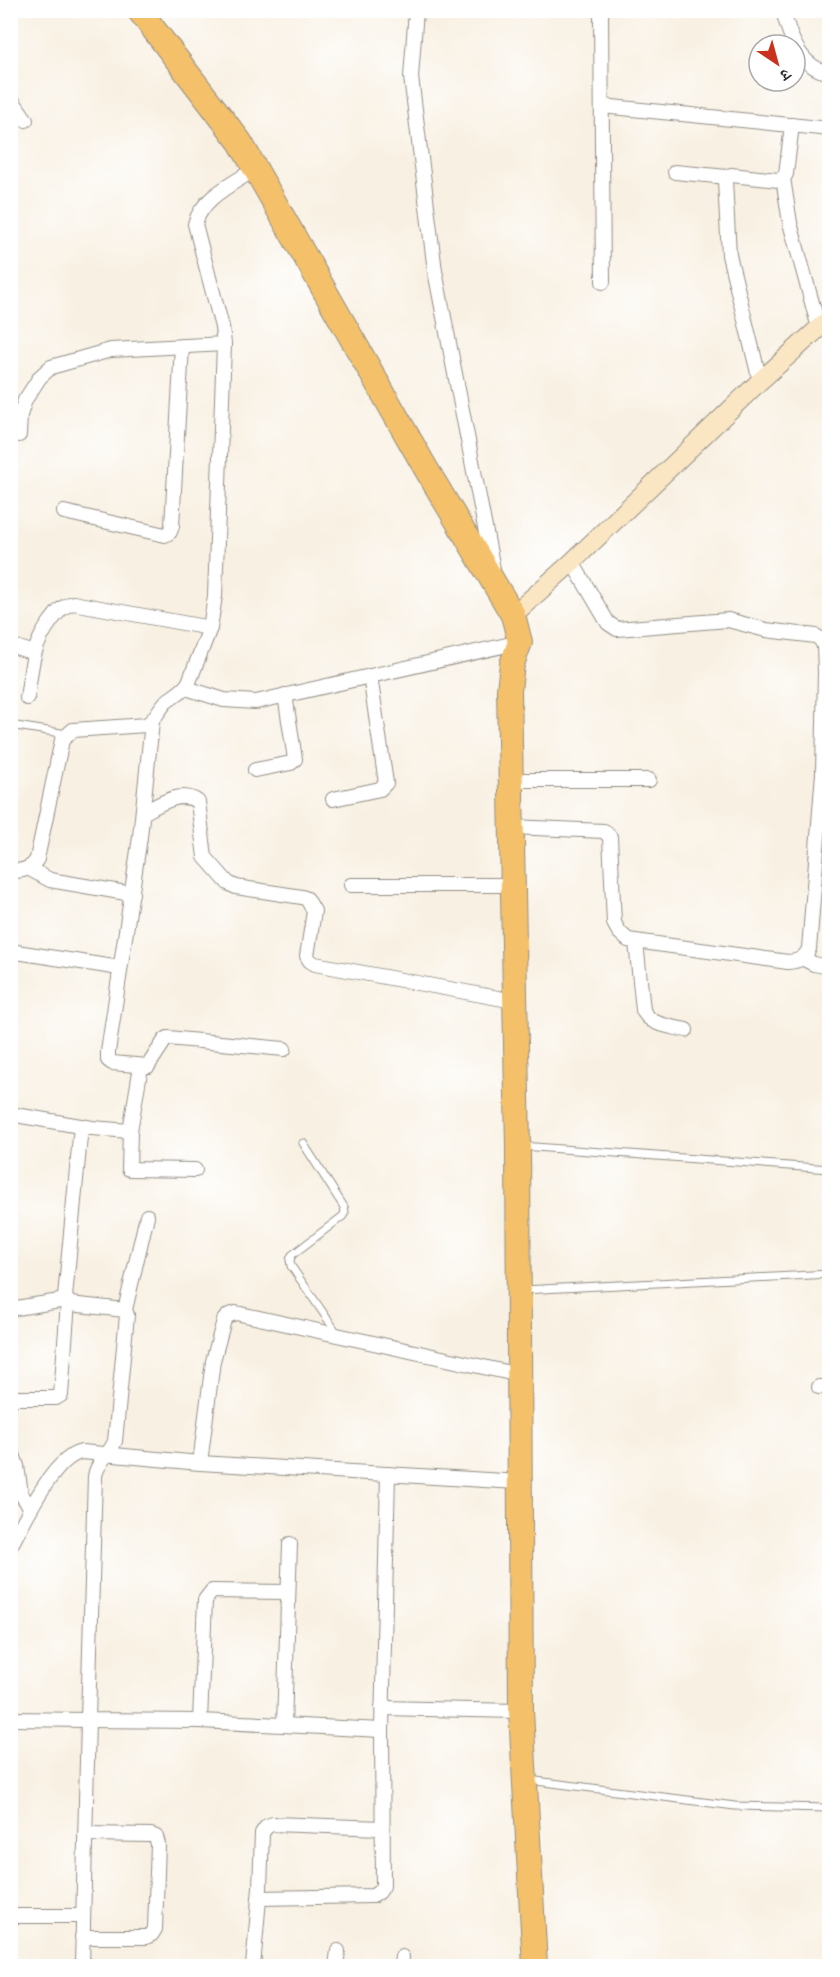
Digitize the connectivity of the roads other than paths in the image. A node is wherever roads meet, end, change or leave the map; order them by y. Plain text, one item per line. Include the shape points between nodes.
1 (139, 10) edge
2 (416, 10) edge
3 (601, 10) edge
4 (783, 10) edge
5 (830, 73) edge
6 (10, 97) edge
7 (602, 106) junction
8 (26, 120) dead end
9 (792, 125) junction
10 (830, 129) edge
11 (255, 170) junction
12 (675, 172) dead end
13 (727, 177) junction
14 (783, 178) junction
15 (603, 282) dead end
16 (824, 323) edge
17 (224, 344) junction
18 (182, 346) junction
19 (759, 381) junction
20 (19, 435) dead end
21 (63, 512) dead end
22 (572, 562) junction
23 (497, 588) junction
24 (513, 615) junction
25 (210, 628) junction
26 (520, 642) junction
27 (10, 645) edge
28 (34, 653) junction
29 (827, 672) edge
30 (370, 676) junction
31 (186, 688) junction
32 (285, 695) junction
33 (27, 698) dead end
34 (152, 722) junction
35 (10, 725) edge
36 (67, 734) junction
37 (255, 770) dead end
38 (826, 773) edge
39 (511, 780) junction
40 (650, 780) dead end
41 (333, 799) dead end
42 (142, 813) junction
43 (512, 827) junction
44 (28, 868) junction
45 (10, 871) edge
46 (815, 877) junction
47 (830, 877) edge
48 (351, 885) dead end
49 (513, 885) junction
50 (132, 894) junction
51 (636, 942) junction
52 (10, 951) edge
53 (802, 958) junction
54 (830, 967) edge
55 (120, 968) junction
56 (514, 1001) junction
57 (686, 1030) dead end
58 (284, 1049) dead end
59 (141, 1066) junction
60 (10, 1114) edge
61 (81, 1126) junction
62 (130, 1131) junction
63 (303, 1143) dead end
64 (518, 1146) junction
65 (830, 1169) edge
66 (195, 1170) dead end
67 (147, 1216) dead end
68 (830, 1274) edge
69 (518, 1290) junction
70 (67, 1301) junction
71 (10, 1309) edge
72 (125, 1310) junction
73 (338, 1335) junction
74 (520, 1375) junction
75 (10, 1398) edge
76 (10, 1446) edge
77 (106, 1455) junction
78 (200, 1464) junction
79 (388, 1474) junction
80 (519, 1482) junction
81 (31, 1508) junction
82 (290, 1544) dead end
83 (10, 1547) edge
84 (288, 1592) junction
85 (382, 1708) junction
86 (521, 1711) junction
87 (10, 1719) edge
88 (88, 1720) junction
89 (200, 1721) junction
90 (284, 1725) junction
91 (382, 1730) junction
92 (525, 1780) junction
93 (830, 1808) edge
94 (382, 1828) junction
95 (85, 1834) junction
96 (259, 1898) junction
97 (10, 1916) edge
98 (83, 1916) junction
99 (82, 1937) junction
100 (338, 1951) dead end
101 (82, 1966) edge
102 (252, 1966) edge
103 (336, 1966) edge
104 (535, 1966) edge

1 - 11 highway via 240,142
2 - 23 street via 411,77 435,271
3 - 7 street
4 - 5 street via 802,58
6 - 8 street
7 - 9 street
7 - 15 street
9 - 10 street
9 - 14 street
11 - 17 street via 206,202 195,224
11 - 23 highway
12 - 13 street
13 - 14 street
13 - 19 street via 724,188 729,255
14 - 16 street via 790,223
16 - 19 main road
17 - 18 street
17 - 25 street via 215,596
18 - 20 street via 111,350 51,367 25,400
18 - 21 street via 170,532 165,535
19 - 22 main road
22 - 24 main road
22 - 29 street via 612,627 728,620 766,630 816,636 824,646
23 - 24 highway
24 - 26 highway
25 - 28 street via 73,603 60,609 39,638
25 - 31 street
26 - 30 street
26 - 39 highway via 510,678
27 - 28 street
28 - 33 street
29 - 38 street
30 - 32 street
30 - 41 street via 386,783 380,789
31 - 32 street via 241,702
31 - 34 street via 165,703
32 - 37 street via 295,759
34 - 36 street
34 - 42 street
35 - 36 lane
36 - 44 street via 62,740 37,859
38 - 46 street
39 - 40 street
39 - 43 highway
42 - 50 street
42 - 56 street via 171,799 194,798 200,806 205,857 228,883 302,897 312,905 307,956 315,964
43 - 49 highway
43 - 51 street via 608,834 614,923 628,940
44 - 45 street
44 - 50 street via 50,880
46 - 47 street
46 - 53 street via 809,949
48 - 49 street
49 - 56 highway
50 - 55 street
51 - 53 street via 788,962
51 - 57 street via 646,1017
52 - 55 street
53 - 54 street
55 - 59 street via 108,1060
56 - 64 highway
58 - 59 street via 168,1038 151,1065
59 - 62 street
60 - 61 street
61 - 62 street
61 - 70 street
62 - 66 street via 129,1169
63 - 73 lane via 345,1212 292,1255 291,1266
64 - 65 lane
64 - 69 highway
67 - 72 street
68 - 69 lane
69 - 74 highway
70 - 71 street
70 - 72 street
70 - 75 street via 61,1395
72 - 77 street via 115,1441
73 - 74 street
73 - 78 street via 236,1313 224,1320 210,1374
74 - 80 highway
76 - 81 street via 21,1494
77 - 78 street
77 - 81 street via 76,1453 48,1480
77 - 88 street via 95,1476
78 - 79 street
79 - 80 street
79 - 85 street
80 - 86 highway
81 - 83 street
82 - 84 street
84 - 89 street via 208,1594
84 - 90 street
85 - 86 street
85 - 91 street
86 - 92 highway
87 - 88 street
88 - 89 street
88 - 95 street
89 - 90 street
90 - 91 street
91 - 94 street
92 - 93 lane via 735,1806
92 - 104 highway
94 - 96 street via 383,1886 373,1896
94 - 96 street via 267,1826 262,1833
95 - 98 street
95 - 99 street via 151,1835 158,1844 152,1934
96 - 102 street
97 - 98 street
98 - 99 street
99 - 101 street
100 - 103 street

